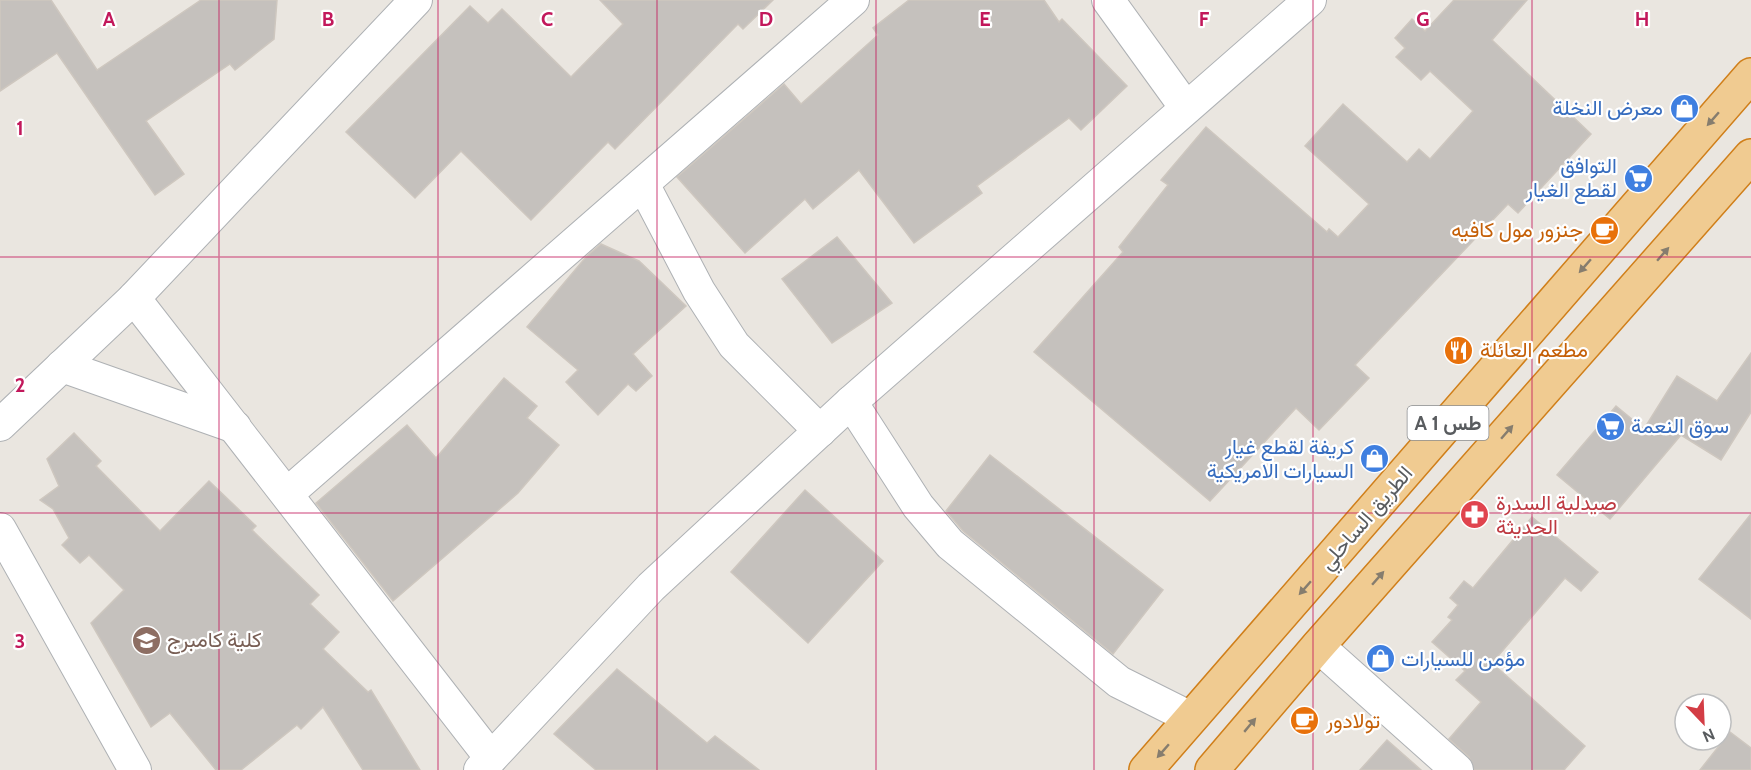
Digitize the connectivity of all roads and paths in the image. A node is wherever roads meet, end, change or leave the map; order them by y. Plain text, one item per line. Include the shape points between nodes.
1 (416, 0) edge
2 (853, 0) edge
3 (1108, 0) edge
4 (1310, 0) edge
5 (1751, 75) edge
6 (1186, 108) junction
7 (1745, 171) edge
8 (643, 184) junction
9 (134, 298) junction
10 (62, 366) junction
11 (851, 402) junction
12 (0, 425) edge
13 (235, 427) junction
14 (820, 431) junction
15 (287, 494) junction
16 (0, 528) edge
17 (1318, 646) junction
18 (1191, 718) junction
19 (486, 764) edge
20 (135, 770) edge
21 (1146, 770) edge
22 (1212, 770) edge
23 (1457, 770) edge

1 - 9 street
2 - 8 street
3 - 6 street
4 - 6 street
5 -> 18 highway, الطريق الساحلي / A 1 طس
6 - 11 street
17 -> 7 highway, A 1 طس
8 - 14 street via 699,291 734,345
8 - 15 street
9 - 10 street
9 - 13 street
10 - 12 street
10 - 13 street
11 - 14 street
11 - 18 street via 918,506 950,544 1119,682
13 - 15 street
14 - 19 street via 651,587
15 - 19 street
16 - 20 street
22 -> 17 highway, A 1 طس
17 - 23 street
18 -> 21 highway, الطريق الساحلي / A 1 طس

